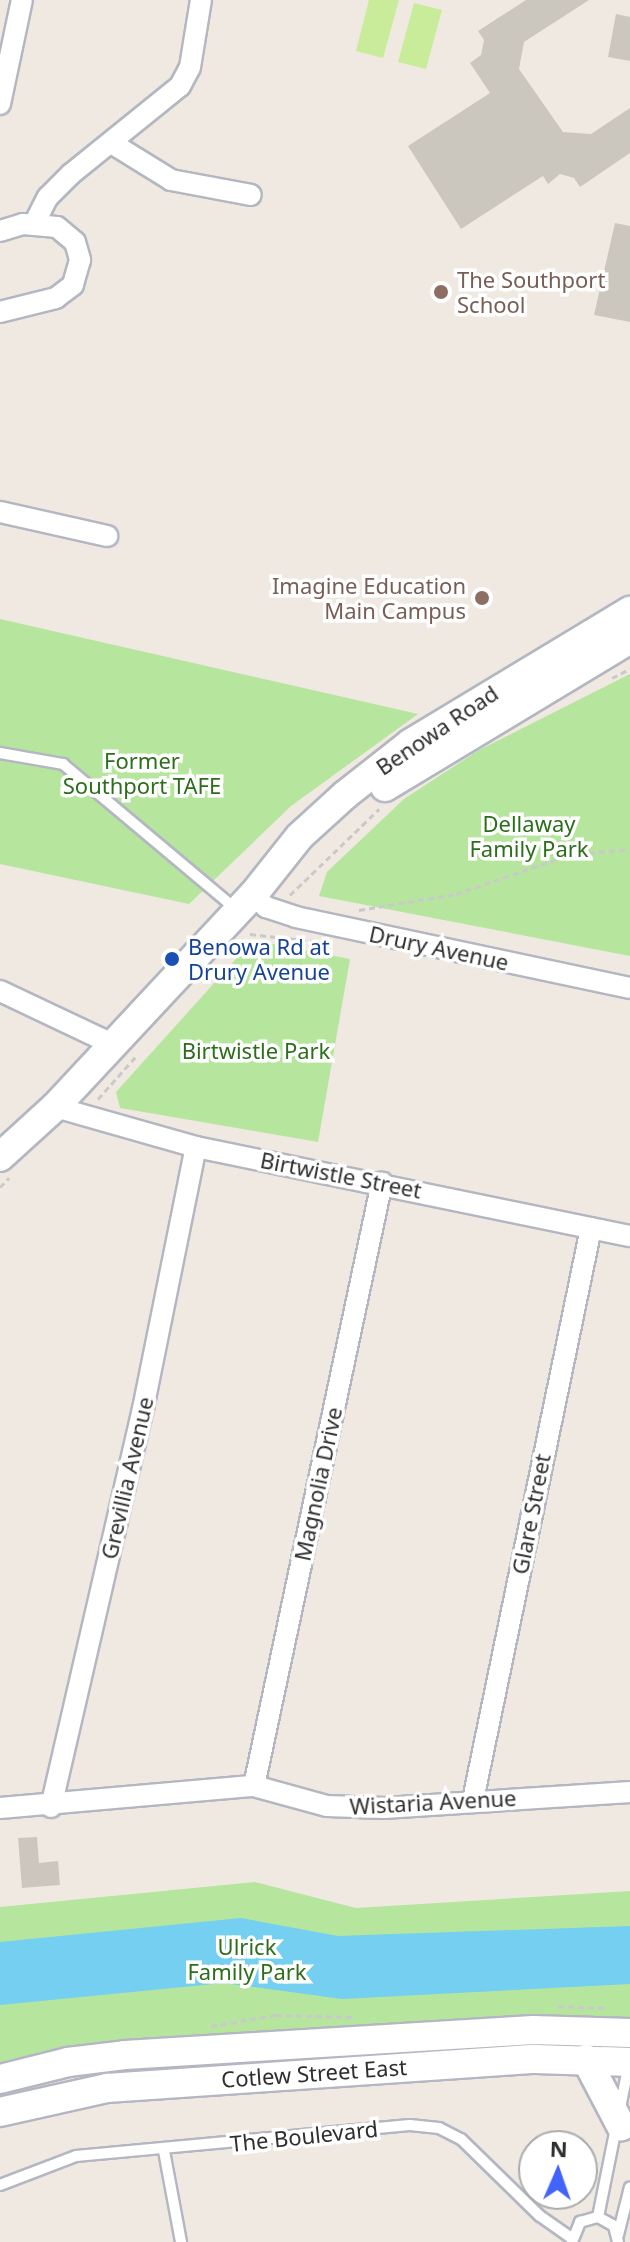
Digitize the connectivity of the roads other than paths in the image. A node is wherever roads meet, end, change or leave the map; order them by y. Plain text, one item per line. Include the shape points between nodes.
1 (22, 0) edge
2 (201, 0) edge
3 (0, 104) edge
4 (113, 144) junction
5 (251, 195) dead end
6 (34, 224) junction
7 (0, 231) edge
8 (0, 312) edge
9 (0, 512) edge
10 (107, 536) dead end
11 (630, 611) edge
12 (630, 639) edge
13 (0, 753) edge
14 (253, 894) junction
15 (630, 988) edge
16 (0, 991) edge
17 (114, 1045) junction
18 (55, 1107) junction
19 (196, 1147) junction
20 (0, 1157) edge
21 (382, 1182) junction
22 (591, 1228) junction
23 (630, 1236) edge
24 (254, 1786) junction
25 (630, 1792) edge
26 (473, 1800) junction
27 (51, 1807) junction
28 (0, 1808) edge
29 (630, 2033) edge
30 (586, 2059) junction
31 (630, 2061) edge
32 (0, 2079) edge
33 (0, 2112) edge
34 (621, 2126) junction
35 (164, 2151) junction
36 (0, 2185) edge
37 (630, 2187) edge
38 (598, 2217) junction
39 (618, 2238) edge
40 (572, 2240) edge
41 (181, 2242) edge

1 - 3 street
2 - 4 street via 186,78
4 - 5 street via 171,180
4 - 6 street via 48,197
6 - 7 street
6 - 8 street via 57,227 75,242 80,260 73,285 37,305
9 - 10 street
11 - 14 main road, Benowa Road via 411,743 300,836
12 - 14 main road, Benowa Road via 413,766
13 - 14 lane via 63,764
14 - 15 street, Drury Avenue via 266,907 296,917
14 - 17 main road, Benowa Road
16 - 17 street
17 - 18 main road, Benowa Road
18 - 19 street, Birtwistle Street
18 - 20 main road, Benowa Road
19 - 21 street, Birtwistle Street
19 - 27 street, Grevillia Avenue via 143,1409
21 - 22 street, Birtwistle Street
21 - 24 street, Magnolia Drive
22 - 23 street, Birtwistle Street
22 - 26 street, Glare Street
24 - 26 street, Wistaria Avenue via 327,1806 384,1808
24 - 27 street, Wistaria Avenue
25 - 26 street, Wistaria Avenue
27 - 28 street, Wistaria Avenue
29 - 32 main road, Cotlew Street East via 533,2030 125,2055
30 - 31 main road, Cotlew Street East
30 - 33 main road, Cotlew Street East via 107,2088
30 - 34 main road
31 - 34 lane
34 - 38 lane
35 - 36 lane, The Boulevard via 76,2156
35 - 40 lane, The Boulevard via 410,2125 439,2128 461,2139
35 - 41 lane
37 - 39 lane
38 - 39 lane
38 - 40 lane via 580,2222

